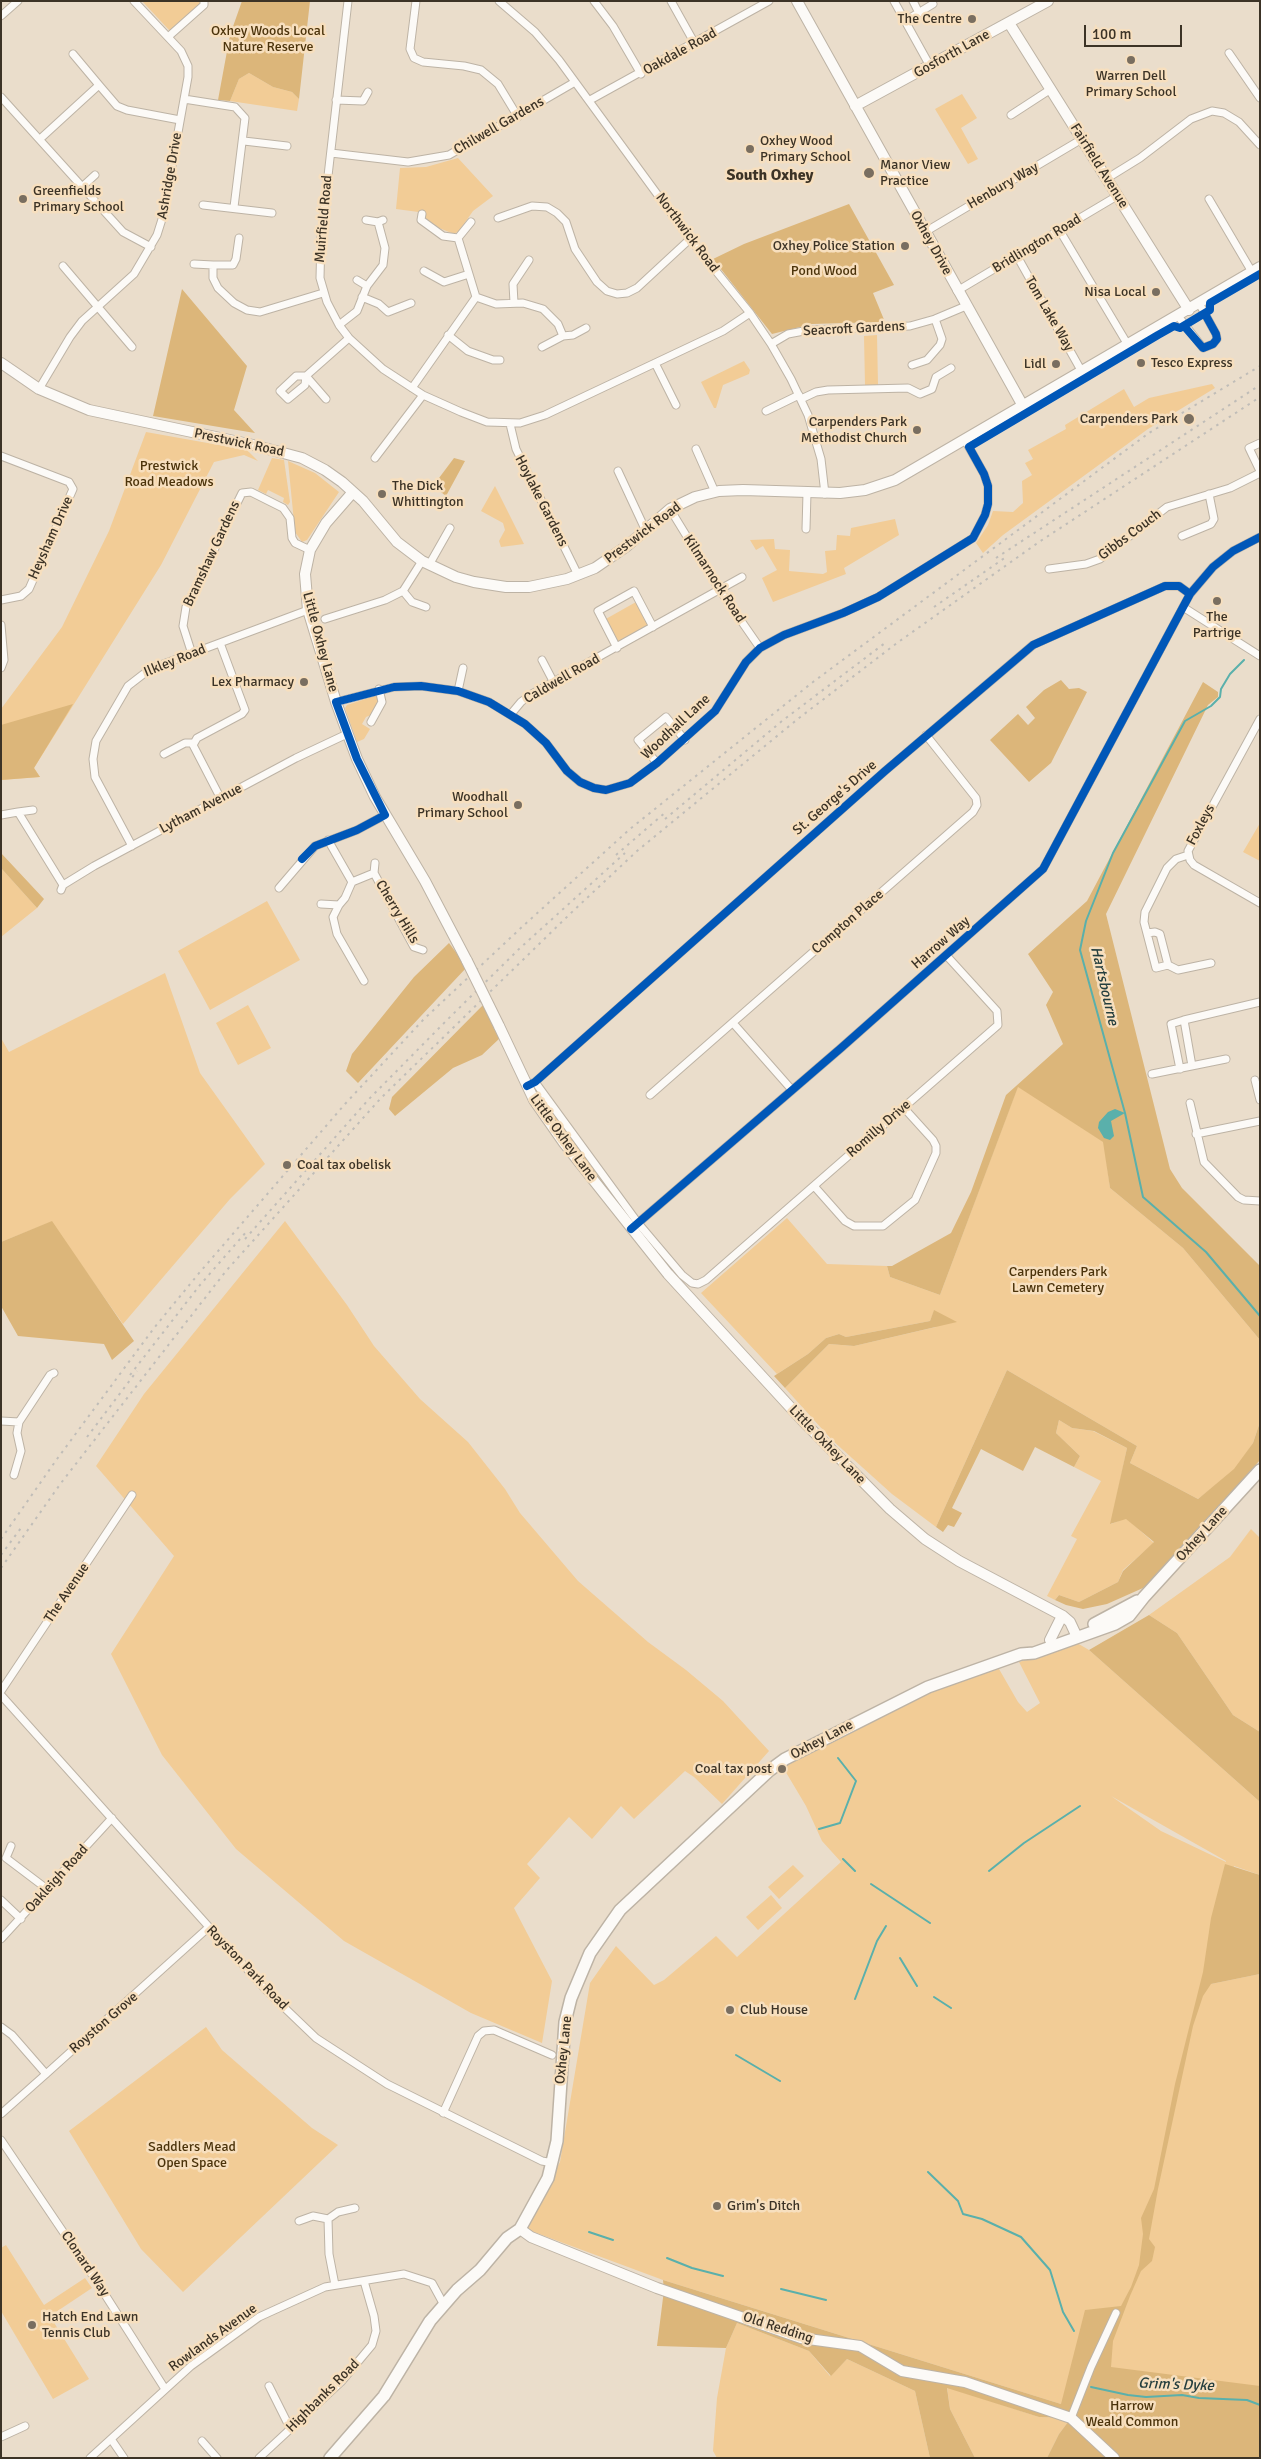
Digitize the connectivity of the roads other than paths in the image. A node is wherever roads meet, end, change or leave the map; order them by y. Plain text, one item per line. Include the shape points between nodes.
1 (18, 1) edge
2 (134, 1) edge
3 (204, 1) edge
4 (348, 1) edge
5 (416, 1) edge
6 (499, 1) edge
7 (594, 1) edge
8 (671, 1) edge
9 (769, 1) edge
10 (797, 1) edge
11 (894, 1) edge
12 (913, 1) edge
13 (1048, 1) edge
14 (933, 4) dead end
15 (920, 13) junction
16 (1, 16) edge
17 (905, 21) junction
18 (1009, 23) junction
19 (168, 37) junction
20 (695, 44) junction
21 (1230, 53) dead end
22 (73, 54) dead end
23 (930, 66) junction
24 (641, 74) junction
25 (575, 82) junction
26 (99, 85) junction
27 (1051, 90) junction
28 (368, 92) dead end
29 (1, 97) edge
30 (1260, 98) edge
31 (184, 99) junction
32 (336, 100) junction
33 (590, 100) junction
34 (855, 106) junction
35 (1011, 115) dead end
36 (518, 117) junction
37 (180, 120) junction
38 (40, 139) junction
39 (1082, 139) junction
40 (244, 141) junction
41 (1260, 145) edge
42 (288, 146) dead end
43 (331, 153) junction
44 (95, 175) dead end
45 (1106, 178) junction
46 (82, 186) junction
47 (1117, 196) junction
48 (1209, 199) dead end
49 (203, 205) dead end
50 (234, 207) junction
51 (272, 213) dead end
52 (422, 214) dead end
53 (498, 218) dead end
54 (366, 220) dead end
55 (471, 222) dead end
56 (1060, 231) junction
57 (925, 232) junction
58 (240, 238) dead end
59 (458, 238) junction
60 (690, 240) junction
61 (151, 246) junction
62 (1017, 256) junction
63 (529, 260) dead end
64 (194, 264) dead end
65 (213, 265) junction
66 (63, 266) dead end
67 (1256, 270) edge
68 (424, 271) dead end
69 (469, 274) junction
70 (357, 280) dead end
71 (367, 286) junction
72 (957, 291) junction
73 (323, 293) junction
74 (362, 297) junction
75 (476, 298) junction
76 (410, 303) dead end
77 (514, 303) junction
78 (1199, 303) junction
79 (966, 306) junction
80 (97, 307) junction
81 (1189, 310) junction
82 (750, 313) junction
83 (1178, 316) junction
84 (935, 319) junction
85 (339, 325) junction
86 (586, 328) dead end
87 (448, 335) junction
88 (563, 336) junction
89 (349, 338) junction
90 (771, 344) junction
91 (1128, 345) junction
92 (132, 347) dead end
93 (542, 347) dead end
94 (500, 360) dead end
95 (1, 363) edge
96 (655, 363) junction
97 (912, 366) dead end
98 (951, 368) dead end
99 (1082, 372) junction
100 (412, 388) junction
101 (39, 389) junction
102 (423, 395) junction
103 (800, 397) junction
104 (326, 399) dead end
105 (676, 405) dead end
106 (1023, 406) junction
107 (766, 411) dead end
108 (510, 424) junction
109 (965, 440) junction
110 (1260, 443) edge
111 (696, 450) dead end
112 (1, 456) edge
113 (375, 458) dead end
114 (618, 471) dead end
115 (1260, 472) edge
116 (353, 492) junction
117 (715, 492) junction
118 (807, 494) junction
119 (824, 494) junction
120 (1209, 494) junction
121 (670, 509) junction
122 (450, 528) dead end
123 (645, 529) junction
124 (806, 529) dead end
125 (1182, 536) dead end
126 (1260, 537) edge
127 (310, 550) junction
128 (426, 563) junction
129 (1049, 570) dead end
130 (578, 575) junction
131 (742, 577) dead end
132 (719, 589) junction
133 (403, 591) junction
134 (1190, 594) junction
135 (1, 600) edge
136 (426, 607) dead end
137 (1183, 607) junction
138 (308, 610) junction
139 (325, 619) dead end
140 (1, 625) edge
141 (653, 627) junction
142 (220, 643) junction
143 (617, 648) junction
144 (760, 648) junction
145 (192, 654) junction
146 (1260, 656) edge
147 (542, 660) dead end
148 (1, 668) edge
149 (462, 668) dead end
150 (554, 683) junction
151 (379, 689) junction
152 (458, 691) junction
153 (336, 702) junction
154 (511, 714) junction
155 (1260, 719) edge
156 (371, 722) dead end
157 (347, 734) junction
158 (926, 735) junction
159 (685, 740) junction
160 (193, 743) junction
161 (164, 754) dead end
162 (657, 764) junction
163 (220, 799) junction
164 (33, 810) dead end
165 (18, 812) junction
166 (1, 815) edge
167 (386, 815) junction
168 (328, 840) junction
169 (132, 846) junction
170 (1188, 855) junction
171 (375, 862) dead end
172 (374, 873) junction
173 (352, 882) junction
174 (279, 888) dead end
175 (1260, 903) edge
176 (321, 904) dead end
177 (339, 905) junction
178 (1147, 933) junction
179 (423, 950) dead end
180 (946, 956) junction
181 (1211, 963) dead end
182 (1168, 965) junction
183 (364, 981) dead end
184 (1260, 1002) edge
185 (1184, 1020) junction
186 (733, 1023) junction
187 (1226, 1059) dead end
188 (1192, 1066) junction
189 (1180, 1068) junction
190 (1152, 1074) dead end
191 (1255, 1080) dead end
192 (531, 1084) junction
193 (792, 1090) junction
194 (650, 1096) dead end
195 (1260, 1100) edge
196 (1190, 1103) dead end
197 (904, 1108) junction
198 (1260, 1121) edge
199 (1196, 1134) junction
200 (814, 1186) junction
201 (1260, 1201) edge
202 (634, 1226) junction
203 (689, 1281) joint
204 (54, 1373) dead end
205 (1, 1421) edge
206 (19, 1422) junction
207 (1260, 1470) edge
208 (14, 1474) dead end
209 (132, 1495) dead end
210 (1059, 1617) junction
211 (1073, 1635) junction
212 (1050, 1640) junction
213 (1021, 1654) junction
214 (1, 1691) edge
215 (1, 1695) edge
216 (112, 1818) junction
217 (12, 1846) dead end
218 (47, 1889) junction
219 (1, 1900) edge
220 (21, 1919) junction
221 (209, 1927) junction
222 (1, 1940) edge
223 (1, 2027) edge
224 (552, 2054) dead end
225 (46, 2074) junction
226 (443, 2113) junction
227 (1, 2114) edge
228 (1, 2140) edge
229 (553, 2163) junction
230 (355, 2208) dead end
231 (328, 2219) junction
232 (299, 2221) dead end
233 (520, 2229) junction
234 (364, 2281) junction
235 (335, 2285) junction
236 (444, 2305) junction
237 (1116, 2314) dead end
238 (269, 2386) dead end
239 (165, 2389) junction
240 (1071, 2418) junction
241 (25, 2426) dead end
242 (290, 2428) junction
243 (1, 2437) edge
244 (111, 2439) junction
245 (202, 2442) dead end
246 (90, 2458) edge
247 (124, 2458) edge
248 (217, 2458) edge
249 (260, 2458) edge
250 (330, 2458) edge
251 (1114, 2458) edge

1 - 16 street
2 - 19 street, Ashridge Drive
3 - 19 street via 204,5
4 - 32 street, Muirfield Road
5 - 36 street via 410,50 414,58 481,70 498,84
6 - 25 street, Northwick Road via 535,32
7 - 24 street
8 - 20 street
9 - 20 street, Oakdale Road
10 - 34 main road, Oxhey Drive
11 - 17 street
12 - 15 street
13 - 18 main road, Gosforth Lane
14 - 15 street
15 - 17 street
17 - 23 street
18 - 23 main road, Gosforth Lane
18 - 27 main road, Fairfield Avenue
19 - 31 street, Ashridge Drive via 181,51 188,66
20 - 24 street, Oakdale Road
21 - 30 street
22 - 26 street
23 - 34 main road, Gosforth Lane
24 - 33 street, Oakdale Road
25 - 33 street, Northwick Road
25 - 36 street, Chilwell Gardens
26 - 37 street via 117,106
26 - 38 street
27 - 35 street
27 - 39 main road, Fairfield Avenue
28 - 32 street via 362,101
29 - 38 street
31 - 37 street, Ashridge Drive
31 - 40 street via 240,110 245,118
32 - 43 street, Muirfield Road
33 - 60 street, Northwick Road
34 - 57 main road, Oxhey Drive
36 - 43 street, Chilwell Gardens via 449,155 422,161
37 - 61 street, Ashridge Drive via 163,216
38 - 46 street
39 - 45 main road, Fairfield Avenue
39 - 57 street, Henbury Way
40 - 42 street
40 - 50 street
41 - 45 street via 1238,122 1224,113 1212,111 1191,119 1140,158
43 - 73 street, Muirfield Road via 319,254
44 - 46 street
45 - 47 main road, Fairfield Avenue
46 - 61 street via 123,232
47 - 56 street, Bridlington Road
47 - 81 main road, Fairfield Avenue
48 - 67 street
49 - 50 street
50 - 51 street
52 - 59 street via 421,220 444,236
53 - 60 street via 532,206 547,207 557,212 566,222 576,249 597,282 607,291 617,294 637,288
54 - 71 street via 380,221 385,248 382,268
55 - 59 street
56 - 62 street, Bridlington Road
56 - 91 street
57 - 72 main road, Oxhey Drive
58 - 65 street via 233,265
59 - 69 street
60 - 82 street, Northwick Road
61 - 80 street, Ashridge Drive via 134,274
62 - 72 street, Bridlington Road
62 - 99 street, Tom Lake Way
63 - 77 street via 514,282
64 - 65 street
65 - 73 street via 213,280 226,295 241,307 260,312
66 - 80 street
67 - 78 main road, Prestwick Road
68 - 69 street via 444,282
69 - 75 street
70 - 71 street
71 - 74 street
72 - 79 main road, Oxhey Drive
73 - 85 street, Muirfield Road
74 - 76 street via 388,312
74 - 85 street via 354,315
75 - 77 street via 496,304
75 - 87 street
77 - 88 street via 523,302 543,309 558,324
78 - 81 main road, Prestwick Road
78 - 83 street via 1216,334 1213,344 1203,348
79 - 84 street, Seacroft Gardens
79 - 106 main road, Oxhey Drive
80 - 92 street
80 - 101 street, Ashridge Drive via 70,337
81 - 83 main road, Prestwick Road
82 - 90 street, Northwick Road
82 - 96 street, Muirfield Road via 723,331
83 - 91 main road, Prestwick Road
84 - 90 street, Seacroft Gardens via 901,327 809,330 788,334
84 - 97 street via 942,339 940,345 927,360
85 - 89 street, Muirfield Road
86 - 88 street
87 - 94 street via 468,351
87 - 100 street
88 - 93 street
89 - 100 street, Muirfield Road via 383,369
89 - 104 street via 306,376
90 - 103 street, Northwick Road
91 - 99 main road, Prestwick Road
95 - 101 main road, Prestwick Road
96 - 105 street
96 - 108 street, Muirfield Road via 536,419
98 - 103 street via 936,377 932,389 920,394 908,388 828,390
99 - 106 main road, Prestwick Road
100 - 102 street, Muirfield Road
101 - 116 main road, Prestwick Road via 109,416 287,453 325,470
102 - 108 street, Muirfield Road via 487,422
102 - 113 street
103 - 107 street
103 - 119 street, Northwick Road via 818,448
106 - 109 main road, Prestwick Road
108 - 130 street, Hoylake Gardens via 516,449
109 - 119 main road, Prestwick Road via 887,483 859,491
109 - 144 street, Woodhall Lane via 988,486 985,516 973,538 878,597
110 - 115 street, Gibbs Couch via 1249,448
111 - 117 street
112 - 135 street, Heysham Drive via 69,482 72,486 71,495 29,589 21,596
114 - 123 street
115 - 120 street, Gibbs Couch via 1239,485
116 - 127 main road, Little Oxhey Lane via 326,523
116 - 128 main road, Prestwick Road via 397,542
117 - 118 main road, Prestwick Road via 743,490
117 - 121 main road, Prestwick Road
118 - 119 main road, Prestwick Road
118 - 124 street
120 - 125 street via 1214,519 1211,524
120 - 129 street, Gibbs Couch via 1167,507 1100,559
121 - 123 main road, Prestwick Road
121 - 132 street, Kilmarnock Road
122 - 128 street
123 - 130 main road, Prestwick Road via 611,558
126 - 134 street, Harrow Way via 1233,551 1213,567
127 - 138 main road, Little Oxhey Lane via 305,574
127 - 145 street, Bramshaw Gardens via 295,543 290,518 283,508 251,492 242,493 186,607 183,626
128 - 130 main road, Prestwick Road via 474,582 506,587 542,585
128 - 133 street
131 - 132 street, Caldwell Road
132 - 141 street, Caldwell Road
132 - 144 street, Kilmarnock Road
133 - 136 street via 412,602
133 - 139 street
134 - 137 street, Harrow Way
134 - 158 street, St. George's Drive via 1179,586 1165,586 1045,638 1003,669
137 - 146 street
137 - 180 street, Harrow Way via 1049,861
138 - 142 street, Ilkley Road
138 - 153 main road, Little Oxhey Lane
140 - 148 street via 4,652
141 - 143 street, Caldwell Road
141 - 143 street via 634,590 598,611
142 - 145 street, Ilkley Road
142 - 160 street via 245,710
143 - 150 street, Caldwell Road
144 - 159 street, Woodhall Lane via 746,662 715,711
145 - 169 street, Ilkley Road via 150,669 132,682 94,746 96,777
147 - 150 street
149 - 152 street
150 - 154 street, Caldwell Road via 525,699
151 - 152 street, Woodhall Lane via 420,686
151 - 153 street, Woodhall Lane
151 - 156 street via 382,702
152 - 154 street, Woodhall Lane
153 - 157 main road, Little Oxhey Lane
154 - 162 street, Woodhall Lane via 546,743 573,776 594,788 620,788
155 - 170 street, Foxleys via 1190,845
157 - 163 street, Lytham Avenue
157 - 167 main road, Little Oxhey Lane via 365,778
158 - 186 street, Compton Place via 974,795 977,802 975,810
158 - 192 street, St. George's Drive
159 - 162 street, Woodhall Lane
159 - 162 street via 666,717 638,740
160 - 161 street via 185,743
160 - 163 street
163 - 169 street, Lytham Avenue
164 - 165 street
165 - 166 street
165 - 169 street, Lytham Avenue via 62,888
167 - 168 street
167 - 192 main road, Little Oxhey Lane, bridge via 429,889
168 - 173 street, Cherry Hills
168 - 174 street via 315,846
170 - 175 street, Foxleys via 1194,865
170 - 178 street via 1176,859 1167,868 1145,912
171 - 172 street, Cherry Hills
172 - 173 street, Cherry Hills
172 - 179 street, Cherry Hills via 414,947
173 - 177 street, Cherry Hills via 346,898
176 - 177 street
177 - 183 street, Cherry Hills via 333,917 337,934
178 - 182 street via 1160,934
178 - 182 street via 1156,968
180 - 193 street, Harrow Way
180 - 197 street, Romilly Drive via 997,1012 999,1022
181 - 182 street via 1178,970
184 - 185 street
185 - 188 street
185 - 189 street via 1171,1024
186 - 193 street
186 - 194 street, Compton Place
187 - 188 street
188 - 189 street
189 - 190 street
191 - 195 street
192 - 202 main road, Little Oxhey Lane via 543,1114
193 - 202 street, Harrow Way
196 - 199 street
197 - 200 street, Romilly Drive
197 - 200 street via 933,1140 936,1149 915,1200 883,1226 854,1226 845,1221
198 - 199 street
199 - 201 street via 1206,1165 1241,1199
200 - 203 street, Romilly Drive via 706,1280 698,1284
202 - 203 street, Little Oxhey Lane
202 - 210 main road, Little Oxhey Lane via 668,1274 802,1420 890,1509 925,1539 959,1561
204 - 206 street
205 - 206 street
206 - 208 street via 17,1433 21,1451
207 - 211 main road, Oxhey Lane via 1144,1597
209 - 214 street, The Avenue
210 - 211 main road, Little Oxhey Lane
210 - 212 main road via 1058,1628
211 - 212 main road, Oxhey Lane
211 - 213 main road, Oxhey Lane via 1034,1653
212 - 213 main road, Oxhey Lane via 1031,1646
213 - 229 main road, Oxhey Lane via 928,1687 785,1759 620,1910 590,1952 571,1998 565,2022
215 - 216 street, Royston Park Road
216 - 218 street, Oakleigh Road
216 - 221 street, Royston Park Road
217 - 218 street via 6,1858
218 - 220 street, Oakleigh Road
219 - 220 street
220 - 222 street, Oakleigh Road
221 - 225 street, Royston Grove
221 - 226 street, Royston Park Road via 266,1990 316,2038 387,2084
223 - 225 street via 12,2034
224 - 226 street via 494,2030 484,2031 478,2036
225 - 227 street, Royston Grove
226 - 229 street, Royston Park Road
228 - 239 street, Clonard Way
229 - 233 main road, Oxhey Lane
230 - 231 street via 338,2212
231 - 232 street via 313,2216
231 - 235 street via 329,2254
233 - 236 main road, Oxhey Lane via 507,2238
233 - 240 main road, Old Redding via 531,2237 657,2288 801,2338 860,2346 902,2371 965,2382
234 - 235 street, Rowlands Avenue
234 - 236 street, Rowlands Avenue via 404,2274 419,2277 432,2283
234 - 242 street, Highbanks Road via 374,2316 376,2332 372,2345 341,2382
235 - 239 street, Rowlands Avenue via 259,2318 191,2366
236 - 250 main road, Oxhey Lane via 418,2339 384,2396
237 - 240 street
238 - 242 street
239 - 244 street, Rowlands Avenue
240 - 251 main road, Old Redding
241 - 243 street
242 - 249 street, Highbanks Road
244 - 246 street, Rowlands Avenue
244 - 247 street
245 - 248 street

